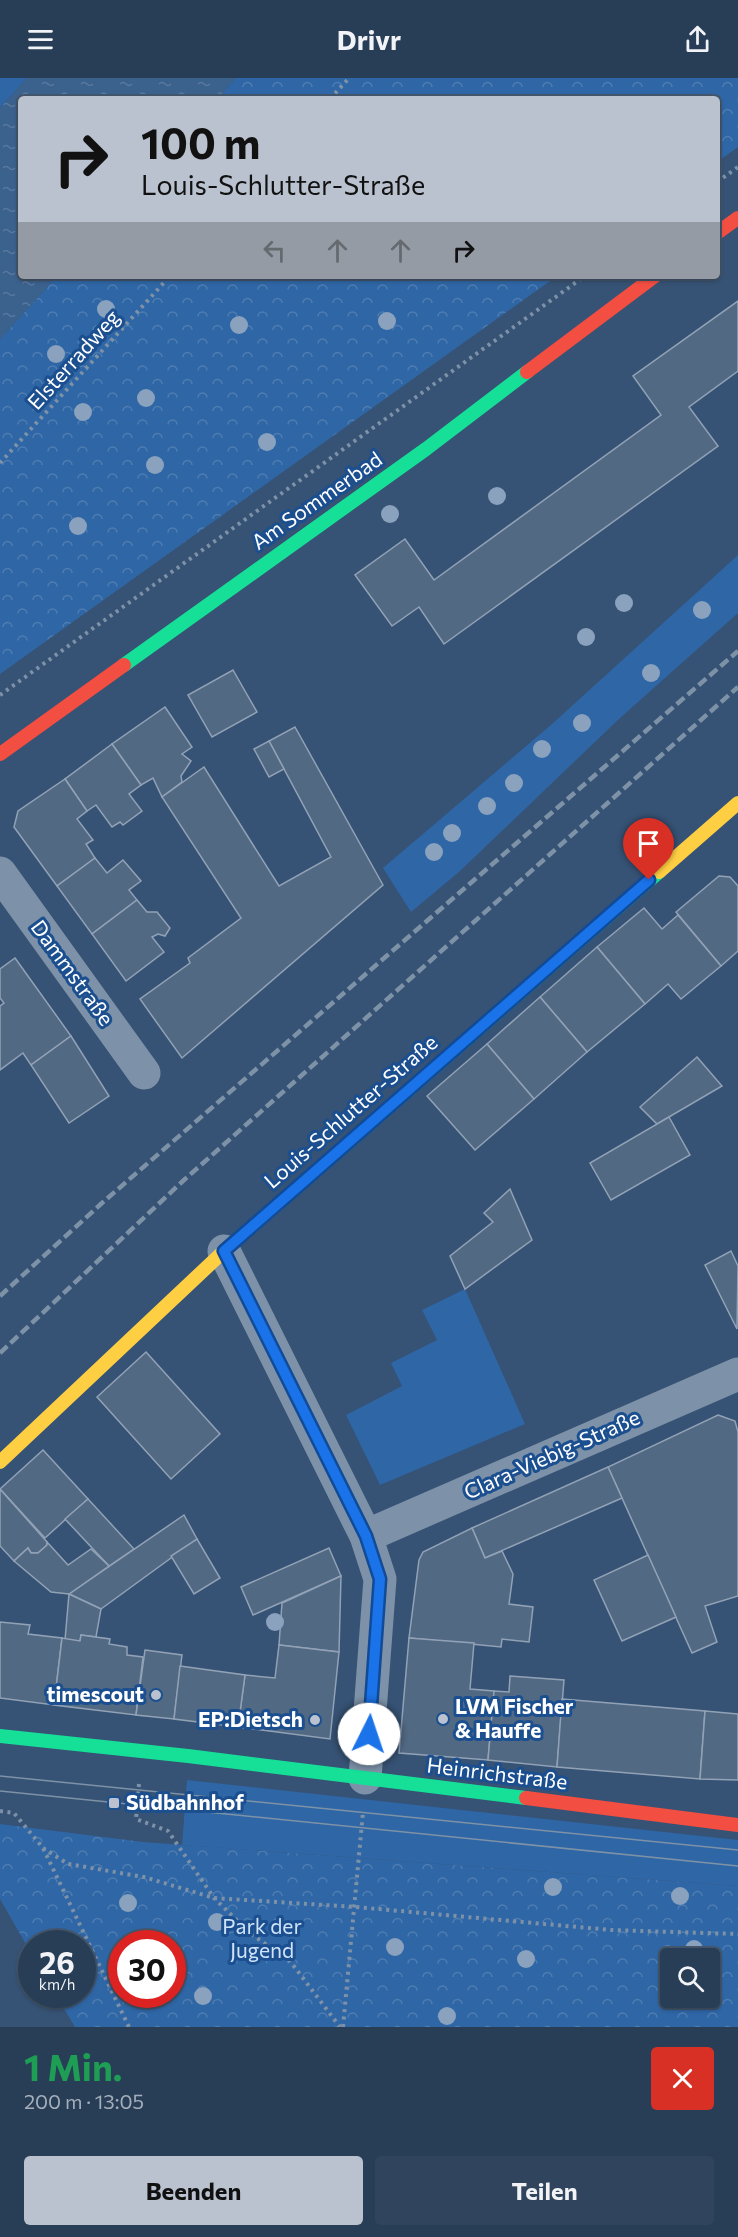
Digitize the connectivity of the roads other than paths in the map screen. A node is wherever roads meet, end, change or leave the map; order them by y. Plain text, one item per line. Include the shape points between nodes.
1 (738, 218) edge
2 (720, 231) edge
3 (651, 279) edge
4 (0, 754) edge
5 (738, 803) edge
6 (0, 873) edge
7 (144, 1073) dead end
8 (224, 1251) junction
9 (738, 1374) edge
10 (0, 1462) edge
11 (366, 1536) junction
12 (0, 1736) edge
13 (365, 1778) junction
14 (738, 1826) edge

1 - 2 street
3 - 4 street, Am Sommerbad via 426,450
5 - 8 street, Louis-Schlutter-Straße
6 - 7 street, Dammstraße
8 - 10 street, Louis-Schlutter-Straße
8 - 11 street
9 - 11 street, Clara-Viebig-Straße
11 - 13 street via 380,1579
12 - 13 street, Heinrichstraße
13 - 14 street, Heinrichstraße

